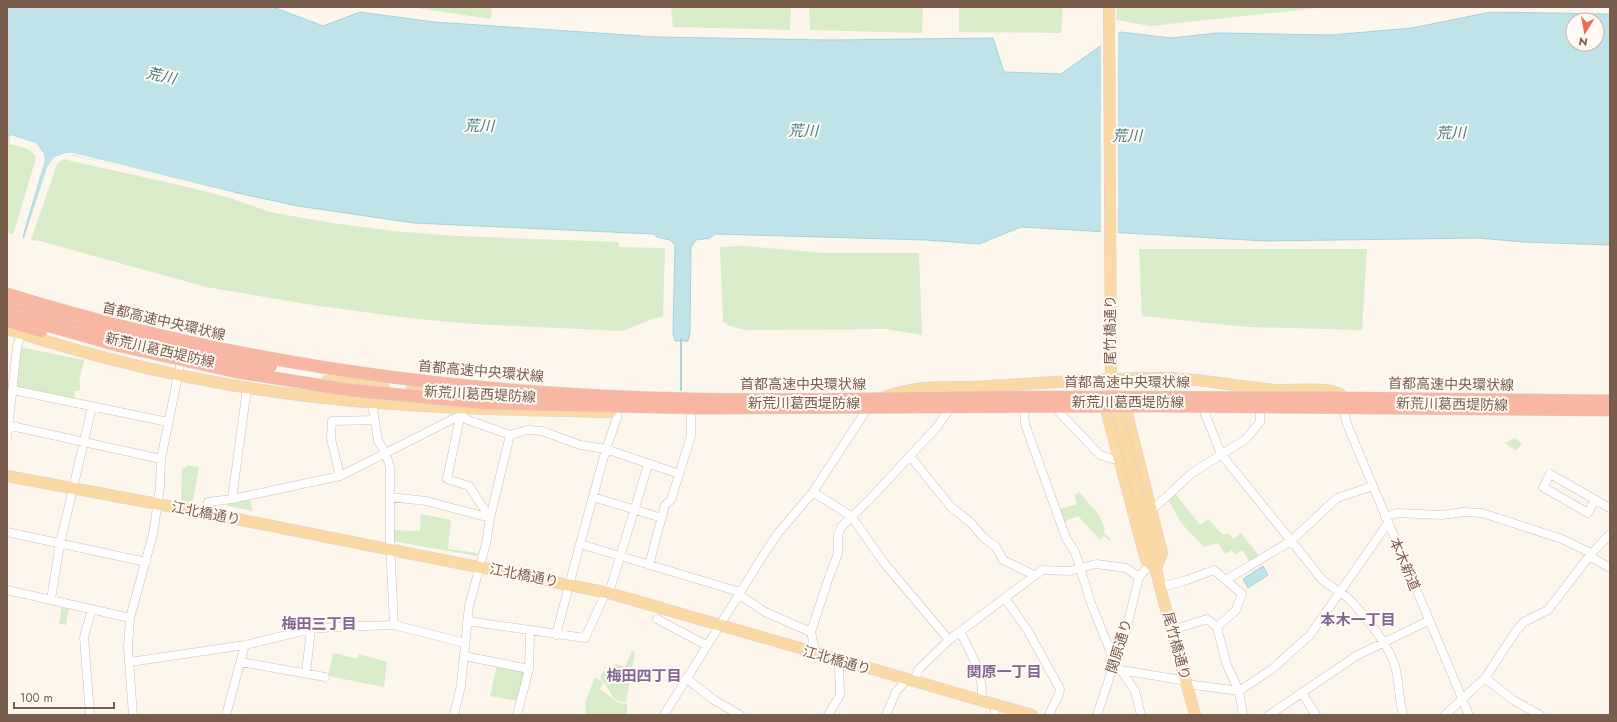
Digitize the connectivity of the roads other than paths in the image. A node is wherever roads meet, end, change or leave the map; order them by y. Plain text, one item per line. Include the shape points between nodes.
1 (1109, 7) edge
2 (7, 294) edge
3 (7, 300) edge
4 (7, 304) edge
5 (7, 309) edge
6 (7, 314) edge
7 (7, 321) edge
8 (7, 329) edge
9 (21, 333) junction
10 (182, 356) junction
11 (11, 373) edge
12 (177, 375) junction
13 (1111, 383) junction
14 (486, 387) junction
15 (247, 388) junction
16 (13, 390) junction
17 (349, 390) junction
18 (462, 394) junction
19 (1610, 400) edge
20 (372, 402) junction
21 (874, 403) junction
22 (92, 406) junction
23 (1105, 406) junction
24 (1125, 406) junction
25 (1610, 406) edge
26 (1344, 407) junction
27 (1610, 410) edge
28 (948, 411) junction
29 (1024, 411) junction
30 (1058, 411) junction
31 (1260, 411) junction
32 (461, 412) junction
33 (617, 412) junction
34 (865, 412) junction
35 (1204, 412) junction
36 (691, 413) junction
37 (1610, 416) edge
38 (374, 420) junction
39 (168, 422) junction
40 (8, 426) edge
41 (510, 435) junction
42 (7, 438) edge
43 (84, 442) junction
44 (606, 449) junction
45 (385, 452) junction
46 (1221, 454) junction
47 (910, 456) junction
48 (161, 459) junction
49 (1119, 461) junction
50 (648, 465) junction
51 (679, 474) junction
52 (7, 476) edge
53 (340, 476) junction
54 (1372, 486) junction
55 (72, 488) junction
56 (813, 492) junction
57 (390, 497) junction
58 (593, 497) junction
59 (232, 499) junction
60 (1595, 500) junction
61 (157, 504) junction
62 (1610, 508) edge
63 (634, 509) junction
64 (1152, 510) junction
65 (206, 513) junction
66 (851, 516) junction
67 (490, 518) junction
68 (662, 518) junction
69 (1387, 520) junction
70 (7, 532) edge
71 (1610, 534) edge
72 (1291, 541) junction
73 (60, 544) junction
74 (580, 544) junction
75 (390, 550) junction
76 (1590, 554) junction
77 (621, 557) junction
78 (146, 562) junction
79 (1154, 564) junction
80 (649, 565) junction
81 (480, 566) junction
82 (1079, 567) junction
83 (1610, 568) edge
84 (1034, 575) junction
85 (1140, 577) junction
86 (1226, 580) junction
87 (569, 584) junction
88 (1160, 587) junction
89 (7, 590) edge
90 (607, 592) junction
91 (1341, 592) junction
92 (739, 593) junction
93 (1005, 598) junction
94 (51, 599) junction
95 (92, 609) junction
96 (130, 618) junction
97 (657, 619) dead end
98 (467, 621) junction
99 (1428, 621) junction
100 (394, 625) junction
101 (719, 625) junction
102 (1217, 627) junction
103 (311, 629) junction
104 (1172, 630) junction
105 (530, 631) junction
106 (811, 632) junction
107 (960, 632) junction
108 (556, 635) junction
109 (949, 640) junction
110 (1383, 642) junction
111 (465, 643) junction
112 (245, 645) junction
113 (706, 645) junction
114 (812, 652) junction
115 (464, 656) junction
116 (841, 661) junction
117 (130, 662) junction
118 (241, 662) junction
119 (1116, 667) junction
120 (529, 669) junction
121 (306, 673) junction
122 (324, 677) dead end
123 (686, 678) junction
124 (1485, 678) junction
125 (903, 679) junction
126 (914, 682) junction
127 (1187, 683) junction
128 (1239, 691) junction
129 (1302, 693) junction
130 (1462, 698) junction
131 (981, 700) junction
132 (995, 710) edge
133 (90, 715) edge
134 (133, 715) edge
135 (226, 715) edge
136 (454, 715) edge
137 (517, 715) edge
138 (664, 715) edge
139 (740, 715) edge
140 (828, 715) edge
141 (886, 715) edge
142 (1032, 715) edge
143 (1049, 715) edge
144 (1097, 715) edge
145 (1141, 715) edge
146 (1195, 715) edge
147 (1243, 715) edge
148 (1269, 715) edge
149 (1316, 715) edge
150 (1403, 715) edge
151 (1445, 715) edge
152 (1469, 715) edge
153 (1540, 715) edge

1 - 13 main road, 尾竹橋通り
2 - 14 highway, 首都高速中央環状線, bridge via 99,322 244,354 358,372
3 - 10 main road via 182,347
4 - 14 highway, bridge via 157,346 253,364 405,384
5 - 10 main road, 新荒川葛西堤防線 via 122,342
6 - 17 highway, 首都高速中央環状線, bridge via 166,357 237,372
7 - 17 highway, bridge via 112,351 214,374 298,388
8 - 9 main road, 新荒川葛西堤防線
9 - 11 street
9 - 12 main road, 新荒川葛西堤防線 via 114,361
10 - 12 street
10 - 18 main road, 新荒川葛西堤防線 via 301,378
11 - 16 street
12 - 15 main road, 新荒川葛西堤防線
12 - 39 street
13 - 21 main road via 1040,381 990,386 915,388 894,393
13 - 26 main road via 1168,378 1277,390 1331,391 1340,393
13 - 79 main road, 尾竹橋通り, bridge
14 - 19 highway, 首都高速中央環状線, bridge via 692,399 1230,397
15 - 20 main road, 新荒川葛西堤防線
15 - 59 street
16 - 22 street
16 - 40 street
17 - 27 highway, 首都高速中央環状線, bridge via 486,403 600,407 1153,406
18 - 21 main road, 新荒川葛西堤防線 via 691,402
18 - 32 street
20 - 32 main road, 新荒川葛西堤防線
20 - 38 street
21 - 23 main road, 新荒川葛西堤防線
21 - 34 main road
22 - 39 street
22 - 43 street
23 - 24 main road, 新荒川葛西堤防線
23 - 30 main road, 新荒川葛西堤防線
23 - 49 main road
24 - 26 main road, 新荒川葛西堤防線
24 - 35 main road, 新荒川葛西堤防線
24 - 64 main road
25 - 26 main road, 新荒川葛西堤防線
26 - 31 main road, 新荒川葛西堤防線
26 - 37 main road, 新荒川葛西堤防線
26 - 54 street, 本木新道 via 1347,424
28 - 29 main road, 新荒川葛西堤防線
28 - 34 main road, 新荒川葛西堤防線
28 - 47 street
29 - 30 main road, 新荒川葛西堤防線
29 - 82 street via 1028,431
30 - 49 street via 1100,455
31 - 35 main road, 新荒川葛西堤防線
31 - 46 street via 1260,422 1256,429 1246,439
32 - 33 main road, 新荒川葛西堤防線
32 - 41 street via 468,420
32 - 45 street
32 - 67 street via 447,479 469,486
33 - 36 main road, 新荒川葛西堤防線
33 - 44 street
34 - 36 main road, 新荒川葛西堤防線
34 - 56 street
35 - 46 street
36 - 51 street via 691,436
38 - 45 street via 378,441
38 - 53 street via 332,421 331,439
39 - 48 street
40 - 42 street
40 - 43 street
41 - 44 street via 527,430 542,431 580,445
41 - 67 street
43 - 48 street
43 - 55 street
44 - 50 street
44 - 58 street
45 - 53 street
45 - 57 street via 390,467
46 - 64 street via 1192,473
46 - 72 street
47 - 66 street
47 - 84 street via 950,507 996,547 1003,560
48 - 61 street
49 - 79 main road via 1146,560
50 - 51 street
50 - 63 street
51 - 68 street
52 - 55 main road, 江北橋通り
53 - 59 street
54 - 69 street, 本木新道
54 - 72 street via 1337,498
55 - 61 main road, 江北橋通り
55 - 73 street
56 - 66 street
56 - 92 street via 779,532
57 - 67 street via 426,501
57 - 75 street
58 - 63 street
58 - 74 street
59 - 65 street via 208,502
60 - 60 street via 1550,474 1543,487 1588,513
60 - 62 street
61 - 65 main road, 江北橋通り
61 - 78 street
63 - 68 street
63 - 77 street
64 - 79 main road via 1162,553
65 - 75 main road, 江北橋通り
66 - 106 street via 841,527 838,535 838,554
66 - 109 street via 885,564
67 - 81 street
68 - 80 street
69 - 76 street via 1397,513 1482,513 1562,539
69 - 91 street via 1372,550
69 - 99 street, 本木新道
70 - 73 street
71 - 76 street
72 - 86 street
72 - 91 street via 1320,580
73 - 78 street
73 - 94 street
74 - 77 street
74 - 87 street
75 - 81 main road, 江北橋通り
75 - 100 street
76 - 83 street
76 - 124 street via 1548,610 1524,622 1516,631
77 - 80 street
77 - 90 street
78 - 96 street
79 - 85 street
79 - 88 main road, 尾竹橋通り
80 - 92 street
81 - 87 main road, 江北橋通り
81 - 98 street
82 - 84 street via 1062,572 1042,570
82 - 85 street via 1096,564 1126,568
82 - 119 street
84 - 93 street
85 - 119 street, 関原通り
86 - 88 street via 1214,570
86 - 102 street via 1242,594 1236,610
87 - 90 main road, 江北橋通り
87 - 108 street
88 - 104 main road, 尾竹橋通り
89 - 94 street
90 - 101 main road, 江北橋通り
90 - 108 street via 585,638
91 - 110 street via 1357,607
91 - 128 street via 1310,636 1272,669
92 - 101 street
92 - 106 street via 765,612
93 - 107 street
93 - 143 street via 1028,631 1060,689 1059,698
94 - 95 street
95 - 96 street
95 - 133 street via 84,638
96 - 117 street
97 - 113 street
98 - 105 street
98 - 111 street
99 - 110 street
99 - 130 street, 本木新道
100 - 103 street
100 - 111 street
101 - 113 street
101 - 114 main road, 江北橋通り
102 - 104 street via 1207,619
102 - 128 street via 1226,663
103 - 112 street
103 - 121 street
104 - 127 main road, 尾竹橋通り
105 - 108 street
105 - 120 street
106 - 114 street via 814,646
107 - 109 street
107 - 131 street via 973,656 983,689
109 - 126 street via 918,670
110 - 129 street via 1356,656
110 - 150 street via 1395,666
111 - 115 street
112 - 117 street
112 - 118 street
113 - 123 street
114 - 116 main road, 江北橋通り
115 - 120 street
115 - 136 street
116 - 125 main road, 江北橋通り
116 - 140 street via 840,695
117 - 134 street
118 - 121 street
118 - 135 street
119 - 127 street
119 - 144 street, 関原通り
119 - 145 street via 1135,691
120 - 137 street
121 - 122 street
123 - 138 street
123 - 139 street via 714,700
124 - 130 street
124 - 153 street via 1513,700
125 - 126 main road, 江北橋通り
125 - 141 street
126 - 131 main road, 江北橋通り
127 - 128 street
127 - 146 main road, 尾竹橋通り
128 - 147 street
129 - 148 street
129 - 149 street
130 - 151 street
130 - 152 street, 本木新道
131 - 132 main road, 江北橋通り
132 - 142 main road, 江北橋通り

